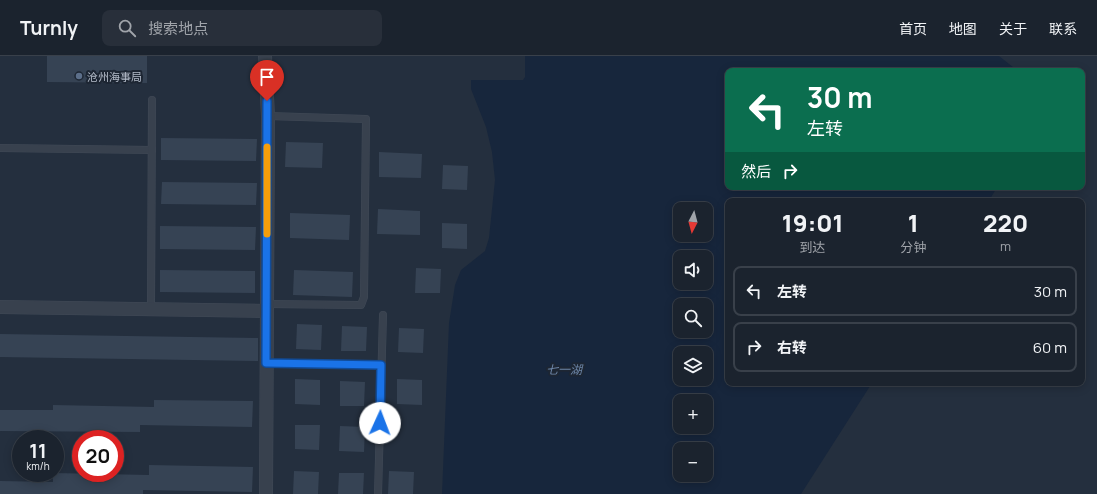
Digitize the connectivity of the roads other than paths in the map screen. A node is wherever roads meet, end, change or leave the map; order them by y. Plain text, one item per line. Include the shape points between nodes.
1 (265, 56) edge
2 (152, 100) dead end
3 (268, 116) junction
4 (0, 148) edge
5 (152, 150) junction
6 (0, 307) edge
7 (266, 307) junction
8 (151, 310) junction
9 (382, 315) dead end
10 (266, 363) junction
11 (381, 365) junction
12 (266, 494) edge
13 (378, 494) edge

1 - 3 street
2 - 5 lane
3 - 7 street
3 - 7 lane via 366,119 364,297 361,305
4 - 5 lane
5 - 8 lane
6 - 8 street
7 - 8 street
7 - 10 street
9 - 11 lane
10 - 11 lane
10 - 12 street
11 - 13 lane

